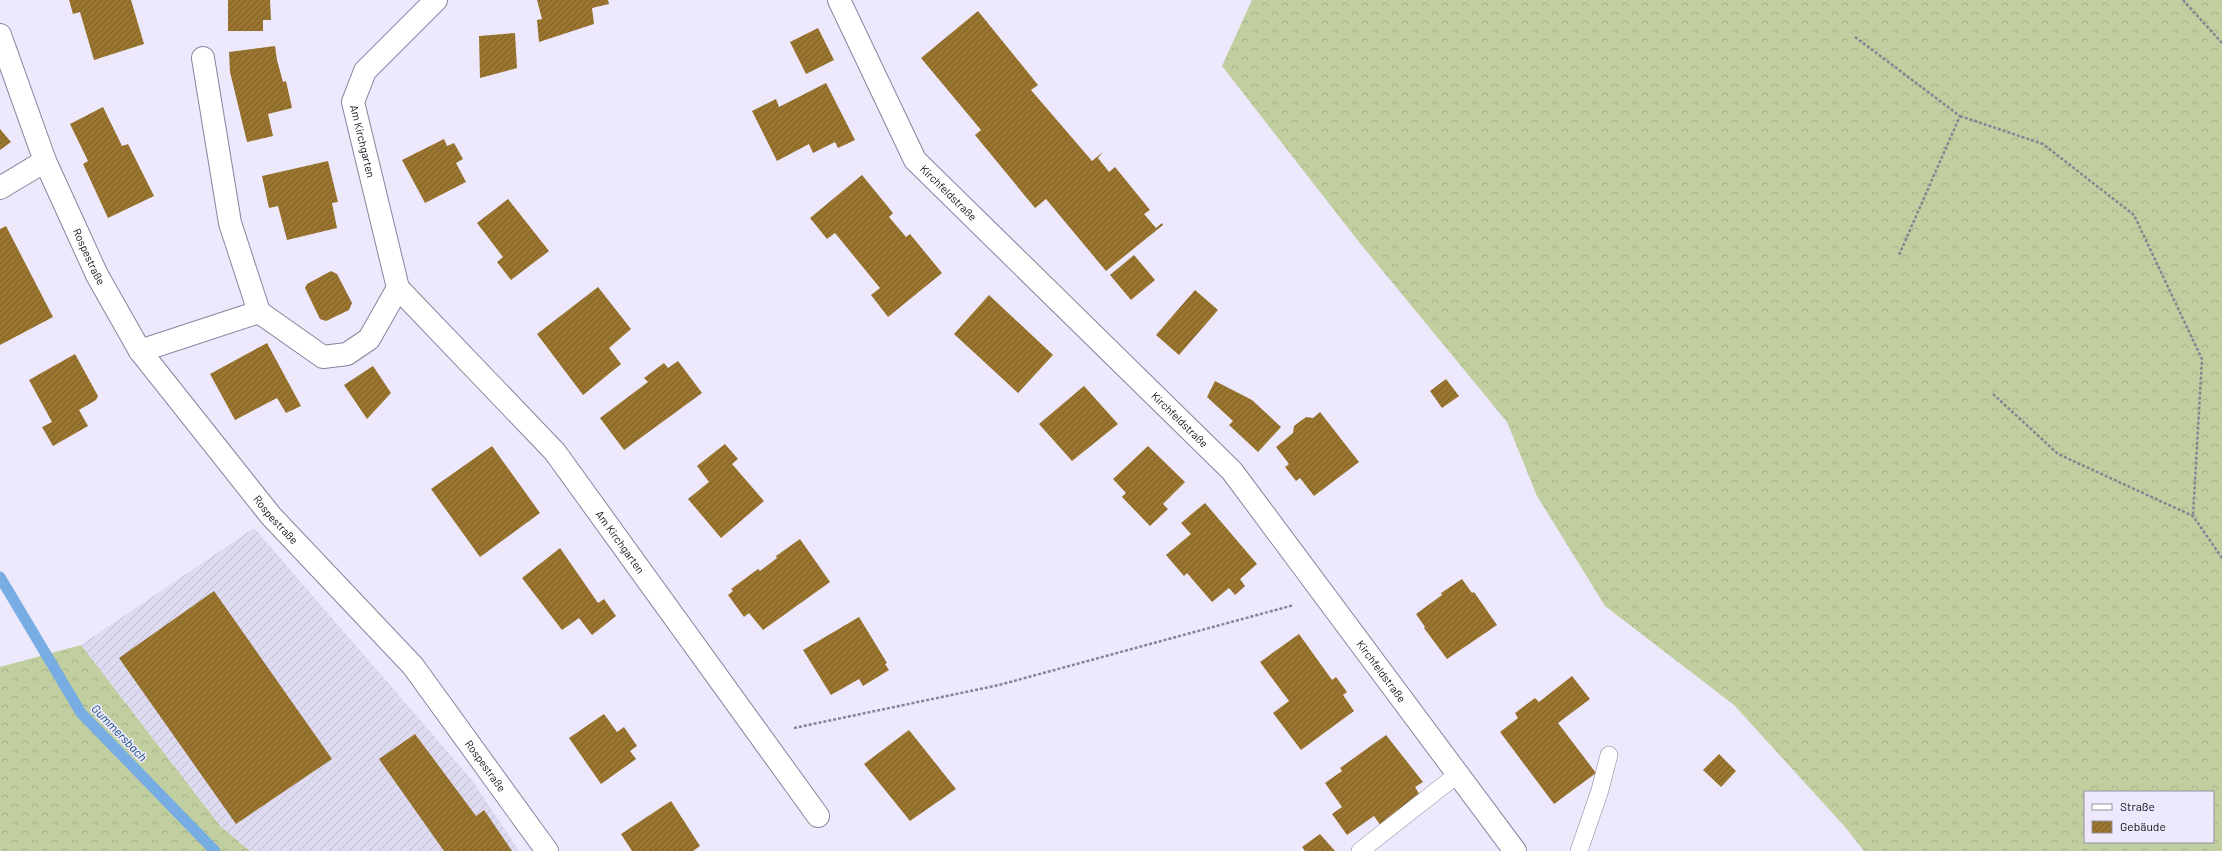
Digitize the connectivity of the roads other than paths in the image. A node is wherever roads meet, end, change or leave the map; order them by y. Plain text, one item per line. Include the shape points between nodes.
1 (436, 0) edge
2 (839, 0) edge
3 (0, 35) edge
4 (203, 58) dead end
5 (45, 161) junction
6 (0, 188) edge
7 (398, 288) junction
8 (259, 312) junction
9 (140, 351) junction
10 (1608, 755) dead end
11 (1458, 774) junction
12 (818, 816) dead end
13 (547, 851) edge
14 (1360, 851) edge
15 (1515, 851) edge
16 (1579, 851) edge

1 - 7 street, Am Kirchgarten via 365,71 353,102
2 - 11 street, Kirchfeldstraße via 915,160 1232,471
3 - 5 street, Rospestraße
4 - 8 street via 230,223
5 - 6 street
5 - 9 street, Rospestraße via 97,275
7 - 8 street via 369,339 347,354 323,357
7 - 12 street, Am Kirchgarten via 555,452
8 - 9 street
9 - 13 street, Rospestraße via 270,516 413,666
10 - 16 lane via 1600,790
11 - 14 lane
11 - 15 street, Kirchfeldstraße

